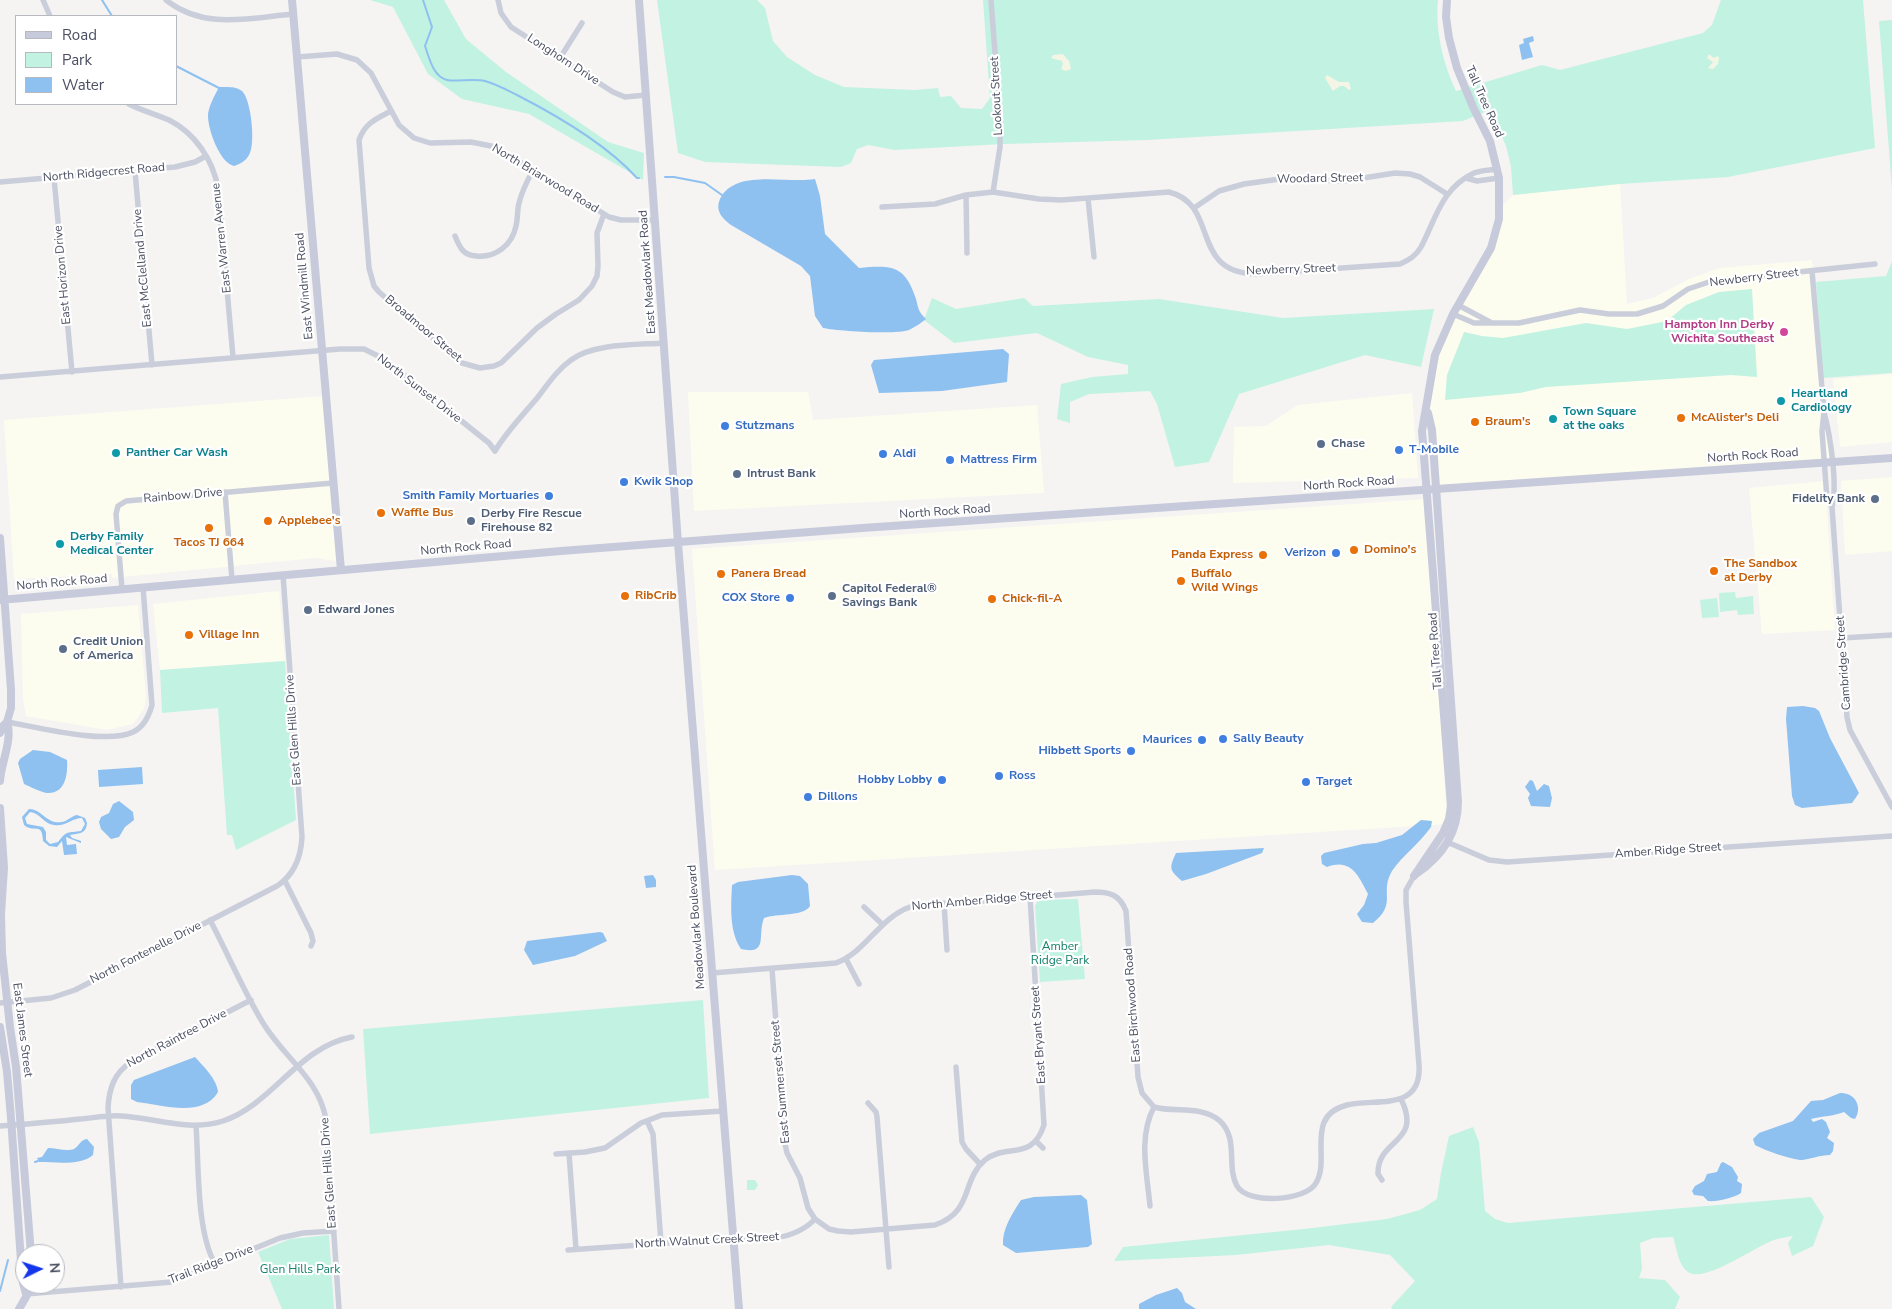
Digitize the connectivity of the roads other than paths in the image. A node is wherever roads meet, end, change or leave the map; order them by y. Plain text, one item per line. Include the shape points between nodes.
1 (44, 0) edge
2 (166, 0) edge
3 (292, 0) edge
4 (498, 0) edge
5 (639, 0) edge
6 (991, 0) edge
7 (1447, 0) edge
8 (293, 14) junction
9 (50, 15) edge
10 (582, 23) dead end
11 (297, 57) junction
12 (560, 58) junction
13 (646, 95) junction
14 (131, 105) edge
15 (391, 111) junction
16 (206, 156) junction
17 (1498, 169) junction
18 (533, 170) junction
19 (135, 171) junction
20 (54, 178) junction
21 (1466, 178) junction
22 (1499, 178) junction
23 (0, 182) edge
24 (993, 192) junction
25 (1447, 194) junction
26 (966, 195) junction
27 (1088, 198) junction
28 (882, 207) dead end
29 (1194, 208) junction
30 (604, 214) junction
31 (655, 220) junction
32 (456, 236) dead end
33 (967, 253) dead end
34 (1094, 257) dead end
35 (1875, 264) dead end
36 (1812, 271) junction
37 (1458, 305) junction
38 (1453, 314) junction
39 (1492, 323) junction
40 (664, 343) junction
41 (322, 351) junction
42 (233, 358) junction
43 (152, 365) junction
44 (72, 372) junction
45 (0, 378) edge
46 (1892, 458) edge
47 (1828, 463) junction
48 (333, 483) junction
49 (1431, 490) junction
50 (225, 492) junction
51 (0, 538) edge
52 (678, 543) junction
53 (341, 570) junction
54 (283, 575) junction
55 (232, 580) junction
56 (144, 587) junction
57 (122, 588) junction
58 (2, 600) edge
59 (1892, 635) edge
60 (1842, 638) junction
61 (7, 722) junction
62 (0, 733) edge
63 (0, 781) edge
64 (1892, 807) edge
65 (0, 808) edge
66 (1892, 836) edge
67 (1448, 842) junction
68 (1414, 876) junction
69 (285, 881) junction
70 (1030, 897) junction
71 (1122, 898) joint
72 (944, 903) junction
73 (864, 907) dead end
74 (210, 920) junction
75 (882, 924) junction
76 (311, 946) dead end
77 (947, 950) dead end
78 (846, 959) junction
79 (772, 969) junction
80 (712, 973) junction
81 (859, 984) dead end
82 (251, 1000) junction
83 (3, 1002) edge
84 (0, 1028) edge
85 (352, 1037) dead end
86 (296, 1066) junction
87 (956, 1067) dead end
88 (1401, 1099) junction
89 (868, 1103) dead end
90 (1154, 1107) junction
91 (723, 1111) junction
92 (109, 1117) junction
93 (647, 1121) junction
94 (21, 1124) junction
95 (11, 1125) junction
96 (0, 1126) edge
97 (196, 1126) junction
98 (1036, 1141) junction
99 (1042, 1148) dead end
100 (569, 1153) junction
101 (556, 1154) dead end
102 (980, 1164) junction
103 (1382, 1180) dead end
104 (1150, 1206) dead end
105 (816, 1219) junction
106 (885, 1230) junction
107 (334, 1231) junction
108 (734, 1241) junction
109 (661, 1243) junction
110 (20, 1244) edge
111 (30, 1244) edge
112 (576, 1249) junction
113 (568, 1250) dead end
114 (215, 1264) junction
115 (888, 1267) dead end
116 (121, 1287) junction
117 (65, 1291) edge
118 (26, 1294) edge
119 (19, 1309) edge
120 (340, 1309) edge
121 (739, 1309) edge

1 - 9 street
2 - 8 street via 184,12 209,19
3 - 8 street, East Windmill Road
4 - 12 street, Longhorn Drive via 501,13 511,27
5 - 13 street, East Meadowlark Road
6 - 24 street, Lookout Street via 1000,119 1000,148
7 - 17 street, Tall Tree Road via 1449,38 1457,68 1490,141
8 - 11 street, East Windmill Road
10 - 12 street
11 - 15 street, North Briarwood Road via 337,54 357,60 372,73
11 - 41 street, East Windmill Road
12 - 13 street, Longhorn Drive via 621,96
13 - 31 street, East Meadowlark Road
14 - 16 street, East Warren Avenue via 178,125
15 - 18 street, North Briarwood Road via 402,129 414,138 435,144 487,144
15 - 30 street, Broadmoor Street via 368,124 359,140 372,280 379,292 468,366 487,368 501,362 548,320 586,294 597,274 597,233
16 - 19 street, North Ridgecrest Road via 182,166
16 - 42 street, East Warren Avenue via 218,188
17 - 21 street, Newberry Street via 1476,172
17 - 22 street, Tall Tree Road
18 - 30 street, North Briarwood Road
18 - 32 street via 520,200 514,234 503,249 487,256 470,255 459,247
19 - 20 street, North Ridgecrest Road
19 - 43 street, East McClelland Drive
20 - 23 street, North Ridgecrest Road
20 - 44 street, East Horizon Drive
21 - 22 street via 1477,181
21 - 25 street, Newberry Street
22 - 37 street, Tall Tree Road via 1499,219 1491,248
24 - 26 street
24 - 27 street via 1039,199
25 - 29 street, Woodard Street via 1410,174 1344,181 1280,179 1226,189
25 - 29 street, Newberry Street via 1421,248 1406,262 1252,274 1238,271 1219,259 1209,247
26 - 28 street via 935,204
26 - 33 street
27 - 29 street via 1169,192 1181,196
27 - 34 street
30 - 31 street, North Briarwood Road via 621,220
31 - 40 street, East Meadowlark Road
35 - 36 street, Newberry Street
36 - 39 street, Newberry Street via 1712,281 1688,289 1662,306 1637,314 1580,310 1519,323
36 - 47 street, Cambridge Street via 1824,412 1829,431
37 - 38 street, Tall Tree Road
37 - 39 street, Newberry Street
38 - 39 street, Newberry Street via 1474,324
38 - 49 street, Tall Tree Road via 1435,355 1422,431
40 - 41 street, North Sunset Drive via 611,346 572,358 505,434 495,451 384,359 364,349
40 - 52 street, East Meadowlark Road
41 - 42 street, North Sunset Drive
41 - 48 street, East Windmill Road
42 - 43 street, North Sunset Drive
43 - 44 street, North Sunset Drive
44 - 45 street, North Sunset Drive
46 - 47 street, North Rock Road
47 - 49 street, North Rock Road
47 - 60 street, Cambridge Street via 1835,495 1832,507
48 - 50 street, Rainbow Drive
48 - 53 street, East Windmill Road
49 - 52 street, North Rock Road
49 - 67 street, Tall Tree Road via 1458,802 1454,831
49 - 68 street, Tall Tree Road via 1450,806 1444,833
50 - 55 street
50 - 57 street, Rainbow Drive via 126,501 118,506
51 - 58 street
52 - 53 street, North Rock Road
52 - 80 street, Meadowlark Boulevard
53 - 54 street, North Rock Road
54 - 55 street, North Rock Road
54 - 69 street, East Glen Hills Drive via 302,837 300,854
55 - 56 street, North Rock Road
56 - 57 street, North Rock Road
56 - 61 street via 152,705 144,724 126,735 100,736
57 - 58 street, North Rock Road
58 - 61 street via 11,699
59 - 60 street
60 - 64 street, Cambridge Street via 1850,730
61 - 62 street
61 - 63 street via 8,738
65 - 83 street, East James Street via 4,868
66 - 67 street, Amber Ridge Street via 1507,862 1489,860
67 - 68 street, Tall Tree Road via 1427,867
68 - 88 street, Tall Tree Road via 1406,890 1406,902 1420,1072 1414,1088
69 - 74 street, North Fontenelle Drive
69 - 76 street via 311,933
70 - 71 street, North Amber Ridge Street via 1105,892
70 - 72 street, North Amber Ridge Street
70 - 98 street, East Bryant Street via 1045,1118 1043,1130
71 - 90 street, East Birchwood Road via 1126,911 1138,1076 1142,1093
72 - 75 street, North Amber Ridge Street via 910,907
72 - 77 street
73 - 75 street
74 - 82 street, East Glen Hills Drive
74 - 83 street, North Fontenelle Drive via 61,995
75 - 78 street, North Amber Ridge Street
78 - 79 street, North Amber Ridge Street via 826,965
78 - 81 street
79 - 80 street, North Amber Ridge Street
79 - 105 street, East Summerset Street via 785,1144 800,1178 806,1205
80 - 91 street, Meadowlark Boulevard
82 - 86 street, East Glen Hills Drive via 272,1037
82 - 92 street, North Raintree Drive via 127,1065 112,1084 108,1099
83 - 94 street, East James Street via 16,1067
84 - 95 street, East James Street
85 - 86 street via 324,1046
86 - 97 street via 242,1112
86 - 107 street, East Glen Hills Drive via 312,1082 325,1112
87 - 102 street via 962,1142
88 - 90 street via 1347,1105 1333,1112 1322,1127 1320,1172 1313,1188 1300,1195 1267,1198 1250,1196 1238,1186 1234,1179 1231,1142 1218,1120 1201,1112
88 - 103 street via 1407,1113 1406,1129 1382,1154 1378,1166
89 - 106 street via 876,1112
90 - 104 street via 1147,1120 1145,1136
91 - 93 street via 662,1115
91 - 108 street, Meadowlark Boulevard
92 - 94 street
92 - 97 street
92 - 116 street, North Raintree Drive
93 - 100 street via 605,1148
93 - 109 street via 653,1134
94 - 95 street
94 - 111 street, East James Street
95 - 96 street
95 - 110 street, East James Street
97 - 114 street via 203,1228
98 - 99 street
98 - 102 street via 1021,1150 993,1155
100 - 101 street
100 - 112 street
102 - 106 street via 960,1209 948,1220 928,1226
105 - 106 street via 838,1232
105 - 108 street, North Walnut Creek Street via 804,1229 787,1236
106 - 115 street
107 - 114 street, Trail Ridge Drive via 290,1235
107 - 120 street, East Glen Hills Drive
108 - 109 street, North Walnut Creek Street
108 - 121 street, Meadowlark Boulevard
109 - 112 street, North Walnut Creek Street
112 - 113 street, North Walnut Creek Street
114 - 116 street, Trail Ridge Drive via 172,1282
116 - 117 street, Trail Ridge Drive
118 - 119 street

